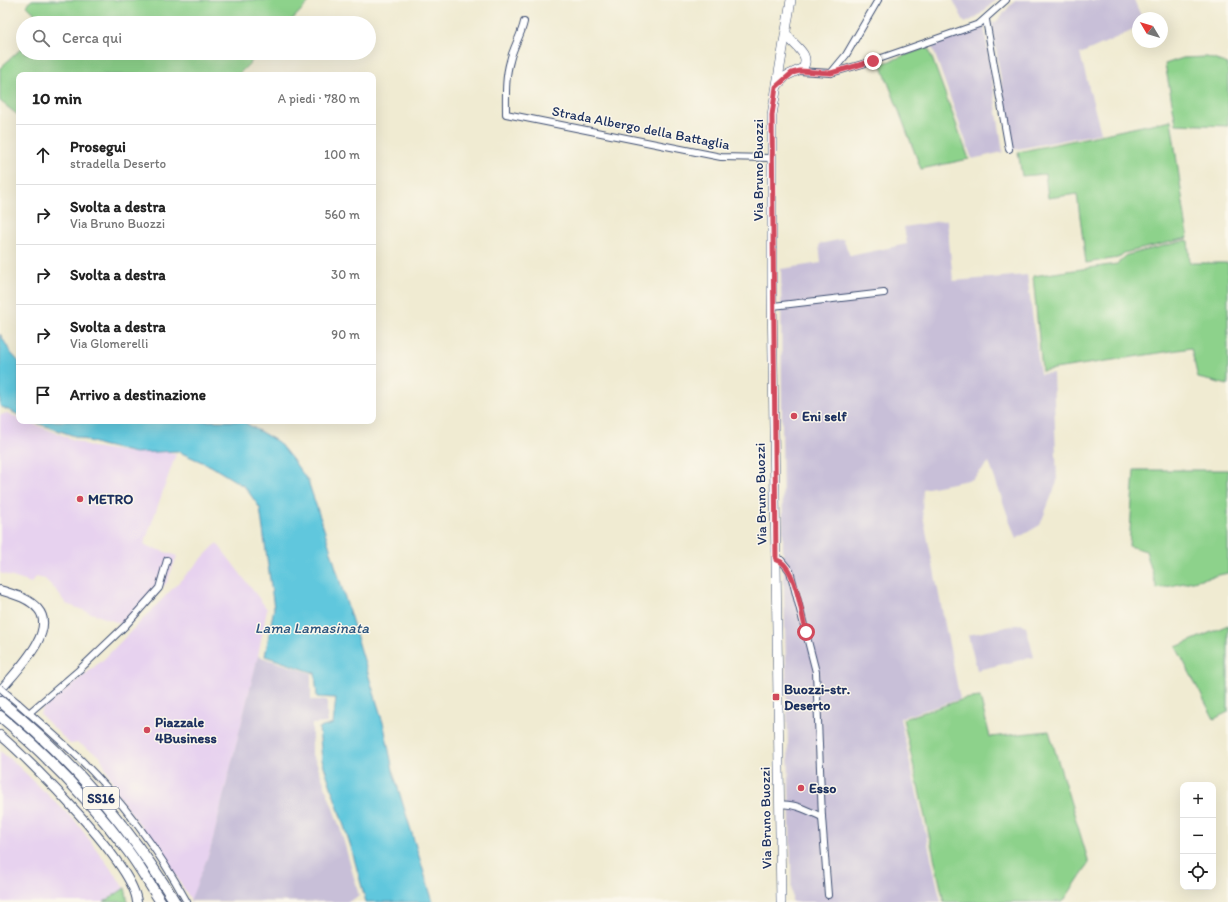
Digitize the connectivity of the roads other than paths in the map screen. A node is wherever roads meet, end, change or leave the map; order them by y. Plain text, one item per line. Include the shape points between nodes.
1 (791, 0) edge
2 (878, 0) edge
3 (1006, 0) edge
4 (986, 20) junction
5 (524, 22) dead end
6 (786, 33) junction
7 (797, 48) junction
8 (846, 55) junction
9 (782, 58) junction
10 (806, 61) junction
11 (851, 69) junction
12 (796, 72) junction
13 (820, 73) junction
14 (831, 73) junction
15 (776, 87) junction
16 (1009, 149) dead end
17 (772, 158) junction
18 (884, 293) dead end
19 (773, 306) junction
20 (168, 560) dead end
21 (776, 560) junction
22 (0, 590) edge
23 (0, 690) edge
24 (0, 701) edge
25 (14, 706) junction
26 (30, 713) junction
27 (2, 718) edge
28 (0, 735) edge
29 (780, 805) junction
30 (822, 817) junction
31 (828, 895) dead end
32 (137, 902) edge
33 (161, 902) edge
34 (175, 902) edge
35 (187, 902) edge
36 (781, 902) edge

1 - 6 main road
2 - 8 street
3 - 4 street
4 - 11 street
4 - 16 street
5 - 17 street, Strada Albergo della Battaglia via 506,77 506,114 721,158
6 - 7 main road
6 - 9 main road, Via Bruno Buozzi
7 - 9 main road via 789,49
7 - 10 main road via 803,53
8 - 11 street via 846,63
8 - 14 street
9 - 12 main road via 784,69
9 - 15 main road, Via Bruno Buozzi
10 - 12 main road
10 - 13 street
11 - 14 street
12 - 13 street
12 - 15 main road
13 - 14 street
15 - 17 main road, Via Bruno Buozzi via 772,115
17 - 19 main road, Via Bruno Buozzi
18 - 19 street
19 - 21 main road, Via Bruno Buozzi
20 - 26 street via 159,588 125,626
21 - 29 main road, Via Bruno Buozzi
21 - 30 street via 781,560 790,570 816,672
22 - 23 street via 32,603 44,619 38,643
23 - 25 street, bridge
24 - 25 highway, SS16
25 - 26 street
25 - 34 highway, SS16 via 104,802 138,846
26 - 35 street via 78,757 107,789 160,858
27 - 33 highway, SS16 via 90,804 128,852
28 - 32 street via 78,813 121,868 136,894
29 - 30 street via 795,807
29 - 36 main road, Via Bruno Buozzi
30 - 31 street

